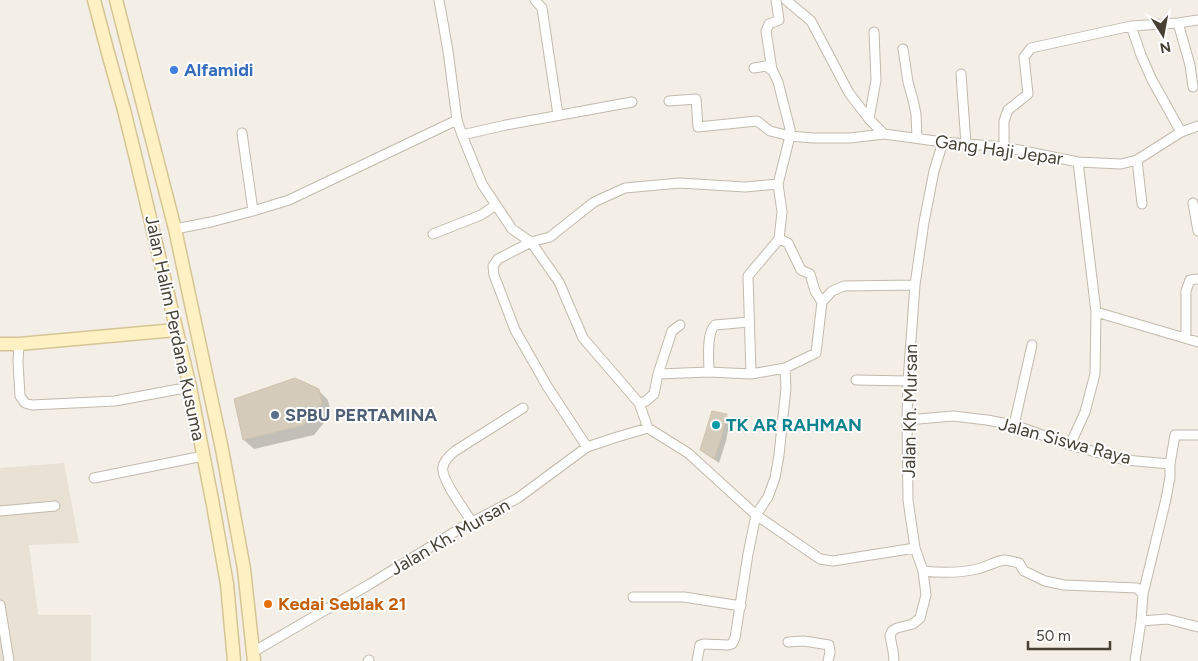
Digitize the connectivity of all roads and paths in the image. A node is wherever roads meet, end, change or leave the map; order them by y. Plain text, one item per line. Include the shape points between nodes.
1 (94, 0) edge
2 (116, 0) edge
3 (439, 0) edge
4 (535, 0) edge
5 (776, 0) edge
6 (786, 0) edge
7 (1198, 20) edge
8 (1178, 23) junction
9 (1131, 26) junction
10 (874, 32) dead end
11 (128, 48) junction
12 (903, 49) dead end
13 (108, 53) junction
14 (754, 68) dead end
15 (772, 70) junction
16 (962, 74) dead end
17 (1193, 87) dead end
18 (669, 101) dead end
19 (632, 102) dead end
20 (558, 115) junction
21 (457, 120) junction
22 (869, 120) junction
23 (1198, 126) edge
24 (1181, 132) junction
25 (242, 133) dead end
26 (884, 134) junction
27 (462, 135) junction
28 (790, 136) junction
29 (917, 138) junction
30 (943, 142) junction
31 (966, 144) junction
32 (1004, 147) junction
33 (1137, 160) junction
34 (1078, 162) junction
35 (778, 184) junction
36 (1193, 203) dead end
37 (1142, 204) dead end
38 (496, 205) junction
39 (252, 211) junction
40 (175, 229) junction
41 (1198, 231) edge
42 (433, 234) dead end
43 (779, 239) junction
44 (531, 242) junction
45 (1198, 279) edge
46 (915, 285) junction
47 (822, 302) junction
48 (1096, 312) junction
49 (749, 322) junction
50 (680, 325) dead end
51 (176, 330) junction
52 (1186, 338) junction
53 (1198, 342) edge
54 (0, 344) edge
55 (19, 344) junction
56 (1032, 345) dead end
57 (785, 368) junction
58 (708, 372) junction
59 (658, 374) junction
60 (751, 374) junction
61 (856, 380) dead end
62 (908, 381) junction
63 (190, 387) junction
64 (639, 403) junction
65 (523, 408) dead end
66 (907, 420) junction
67 (1014, 426) junction
68 (648, 428) junction
69 (1198, 435) edge
70 (1070, 445) junction
71 (587, 447) junction
72 (203, 456) junction
73 (1170, 464) junction
74 (94, 478) dead end
75 (55, 506) dead end
76 (0, 511) edge
77 (756, 515) junction
78 (472, 522) junction
79 (915, 548) junction
80 (922, 571) junction
81 (1143, 594) junction
82 (633, 597) dead end
83 (0, 605) edge
84 (740, 606) junction
85 (1141, 621) junction
86 (1198, 627) edge
87 (788, 642) dead end
88 (254, 656) edge
89 (9, 661) edge
90 (234, 661) edge
91 (697, 661) edge
92 (828, 661) edge
93 (894, 661) edge
94 (1135, 661) edge

1 - 13 main road, Jalan Halim Perdana Kusuma
2 - 11 main road, Jalan Halim Perdana Kusuma
3 - 21 street
4 - 20 street via 542,8
5 - 15 street via 779,20 769,24 766,31
6 - 22 street via 811,21 849,93
7 - 8 street
8 - 9 street
8 - 17 street
9 - 24 street via 1152,80
9 - 32 street via 1031,48 1024,56 1028,94 1008,110 1004,120
10 - 22 street via 876,80
11 - 13 main road
11 - 40 main road, Jalan Halim Perdana Kusuma
12 - 29 street via 916,114
13 - 51 main road, Jalan Halim Perdana Kusuma via 127,118
14 - 15 street via 766,66
15 - 28 street via 778,82
16 - 31 street
18 - 28 street, Gang Haji Jepar via 696,99 698,128 757,121 770,131
19 - 20 street
20 - 27 street
21 - 27 street
21 - 39 street via 297,196
22 - 26 street
23 - 24 street, Gang Haji Jepar
24 - 33 street, Gang Haji Jepar
25 - 39 street
26 - 28 street, Gang Haji Jepar via 850,138
26 - 29 street, Gang Haji Jepar
27 - 38 street via 482,184
28 - 35 street
29 - 30 street, Gang Haji Jepar
30 - 31 street, Gang Haji Jepar
30 - 46 street, Jalan Kh. Mursan via 934,170
31 - 32 street, Gang Haji Jepar
32 - 34 street, Gang Haji Jepar
33 - 34 street, Gang Haji Jepar via 1120,164
33 - 37 street
34 - 48 street
35 - 43 street via 782,212
35 - 44 street via 745,187 680,183 625,188 594,202 550,237
36 - 41 street
38 - 42 street via 481,215
38 - 44 street via 512,228
39 - 40 street
40 - 88 main road, Jalan Halim Perdana Kusuma via 230,486
43 - 47 street via 788,243 801,270 810,274
43 - 49 street via 748,276
44 - 64 street via 559,282 583,338
44 - 71 street via 498,258 493,266 494,275 515,330
45 - 52 street via 1190,280 1186,291
46 - 47 street via 844,286 832,291
46 - 62 street, Jalan Kh. Mursan
47 - 57 street via 816,353
48 - 52 street
48 - 70 street via 1095,374 1085,412
49 - 58 street via 724,324 711,329
49 - 60 street
50 - 59 street via 672,331
51 - 55 main road
51 - 63 main road, Jalan Halim Perdana Kusuma
52 - 53 street
54 - 55 main road
55 - 63 street via 20,396 25,403 32,405 115,401
56 - 67 street
57 - 60 street
57 - 77 street via 786,388 775,478
58 - 59 street
58 - 60 street
59 - 64 street via 654,394
61 - 62 street
62 - 66 street, Jalan Kh. Mursan
63 - 72 main road, Jalan Halim Perdana Kusuma
64 - 68 street
65 - 78 street via 455,451 442,468 445,480
66 - 67 street, Jalan Siswa Raya via 953,416
66 - 79 street, Jalan Kh. Mursan via 908,500
67 - 70 street, Jalan Siswa Raya
68 - 71 street, Jalan Kh. Mursan
68 - 77 street via 688,453
69 - 73 street via 1175,435
70 - 73 street, Jalan Siswa Raya via 1125,460
71 - 78 street, Jalan Kh. Mursan via 518,498
72 - 74 street
72 - 90 main road, Jalan Halim Perdana Kusuma via 227,584
73 - 81 street via 1166,499
75 - 76 street
77 - 79 street via 820,559 833,561
77 - 84 street
78 - 88 street, Jalan Kh. Mursan
79 - 80 street, Jalan Kh. Mursan
80 - 81 street via 961,571 1005,560 1019,563 1024,571 1045,581 1137,588
80 - 93 street, Jalan Kh. Mursan via 926,595 920,618 892,631
81 - 85 street
82 - 84 street via 684,597
83 - 89 street
84 - 91 street via 732,644 700,645
85 - 86 street via 1167,619
85 - 94 street
87 - 92 street via 829,645

